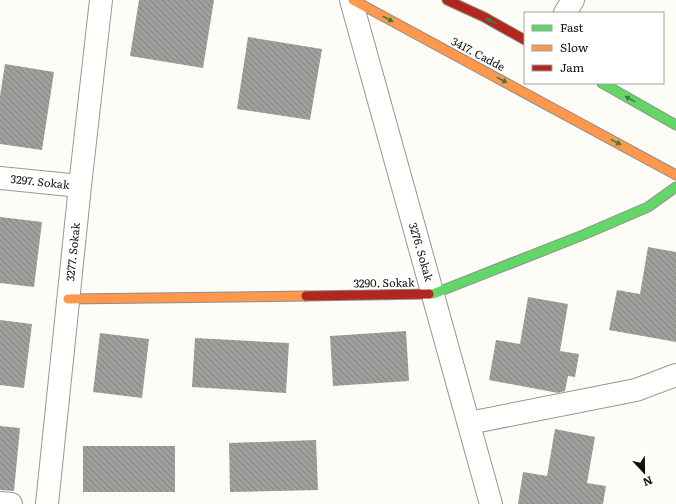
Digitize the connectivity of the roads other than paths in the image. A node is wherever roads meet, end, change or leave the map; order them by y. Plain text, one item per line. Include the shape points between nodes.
1 (101, 0) edge
2 (352, 0) edge
3 (447, 0) edge
4 (573, 0) edge
5 (566, 12) edge
6 (524, 39) edge
7 (604, 84) edge
8 (676, 125) edge
9 (676, 175) edge
10 (0, 178) edge
11 (80, 186) junction
12 (676, 187) edge
13 (433, 294) junction
14 (68, 299) junction
15 (676, 375) edge
16 (469, 424) junction
17 (0, 503) edge
18 (11, 504) edge
19 (47, 504) edge
20 (491, 504) edge

1 - 11 street, 3277. Sokak
2 -> 9 street, 3417. Cadde
2 - 13 street, 3276. Sokak
6 -> 3 street via 484,16
4 - 5 street
8 -> 7 street
10 - 11 street, 3297. Sokak
11 - 14 street, 3277. Sokak
12 - 13 street, 3290. Sokak via 648,207
13 - 14 street, 3290. Sokak
13 - 16 street, 3276. Sokak
14 - 19 street, 3277. Sokak
15 - 16 street via 636,390
16 - 20 street, 3276. Sokak
17 - 18 street

